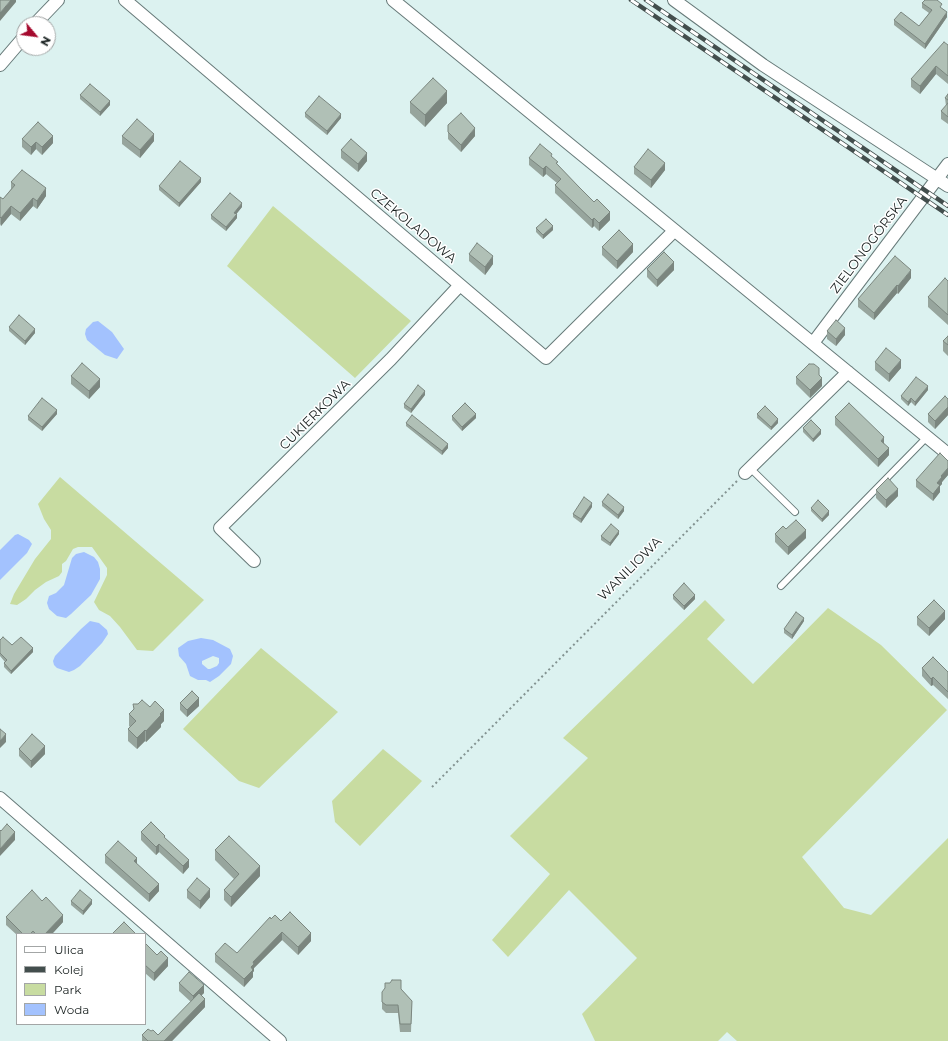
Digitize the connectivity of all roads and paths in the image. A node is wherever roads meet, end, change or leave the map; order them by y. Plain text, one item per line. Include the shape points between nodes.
1 (58, 0) edge
2 (125, 0) edge
3 (393, 0) edge
4 (674, 0) edge
5 (43, 16) edge
6 (16, 46) edge
7 (0, 64) edge
8 (948, 164) edge
9 (937, 178) junction
10 (948, 186) edge
11 (674, 231) junction
12 (460, 285) junction
13 (813, 343) junction
14 (848, 372) junction
15 (927, 437) junction
16 (948, 454) edge
17 (748, 470) junction
18 (795, 512) dead end
19 (254, 561) dead end
20 (780, 586) dead end
21 (432, 787) dead end
22 (0, 798) edge
23 (280, 1041) edge

1 - 5 street
2 - 12 street, CZEKOLADOWA
3 - 11 street
4 - 9 street via 762,65
6 - 7 street
8 - 9 street, ZIELONOGÓRSKA
9 - 10 street
9 - 13 street, ZIELONOGÓRSKA
11 - 12 street, CZEKOLADOWA via 546,358
11 - 13 street
12 - 19 street, CUKIERKOWA via 391,359 220,528
13 - 14 street
14 - 15 street
14 - 17 street
15 - 16 street
15 - 20 lane
17 - 18 lane
17 - 21 path, WANILIOWA
22 - 23 street

